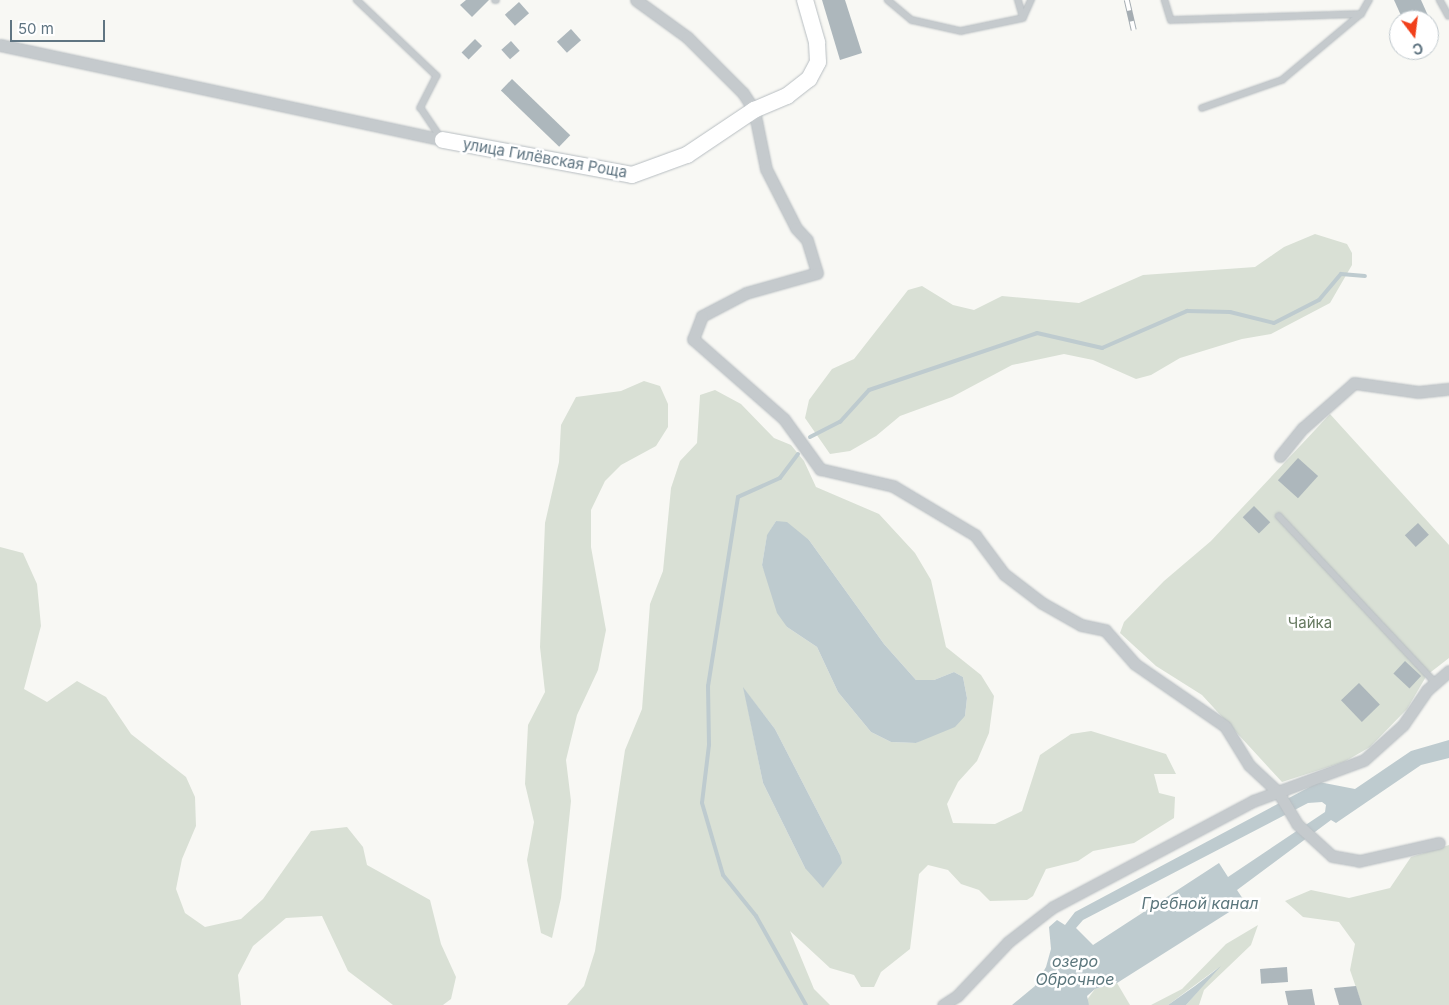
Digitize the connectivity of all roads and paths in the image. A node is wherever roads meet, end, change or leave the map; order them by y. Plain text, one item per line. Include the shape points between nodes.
1 (357, 0) edge
2 (636, 0) edge
3 (805, 0) edge
4 (888, 0) edge
5 (1018, 0) edge
6 (1031, 0) edge
7 (1164, 0) edge
8 (1369, 0) edge
9 (1440, 0) edge
10 (1361, 14) junction
11 (1449, 16) edge
12 (1023, 18) junction
13 (0, 45) edge
14 (1202, 108) dead end
15 (754, 110) junction
16 (443, 140) junction
17 (1449, 389) edge
18 (1280, 456) dead end
19 (1279, 516) dead end
20 (1449, 671) edge
21 (1436, 683) junction
22 (1278, 792) junction
23 (1439, 843) dead end
24 (943, 1005) edge

1 - 16 lane via 437,76 421,108
2 - 15 street via 686,37 742,93
3 - 15 street, улица Гилёвская Роща via 817,42 818,62 808,78 786,96
4 - 12 lane via 912,20 961,31
5 - 12 lane
6 - 12 lane
7 - 10 lane via 1171,20
8 - 10 lane
9 - 11 lane
10 - 14 lane via 1282,80
13 - 16 street
15 - 16 street, улица Гилёвская Роща via 686,155 632,174
15 - 22 street via 764,163 796,228 807,240 817,273 746,293 702,316 693,339 784,419 820,469 894,486 975,534 1004,574 1042,603 1081,625 1105,630 1135,664 1225,726 1249,765
17 - 18 street via 1418,392 1354,383 1303,428
19 - 21 lane
20 - 21 street
21 - 22 street via 1403,725 1364,760
22 - 23 street via 1297,824 1332,856 1359,861
22 - 24 street via 1199,827 1053,907 1008,942 958,996

